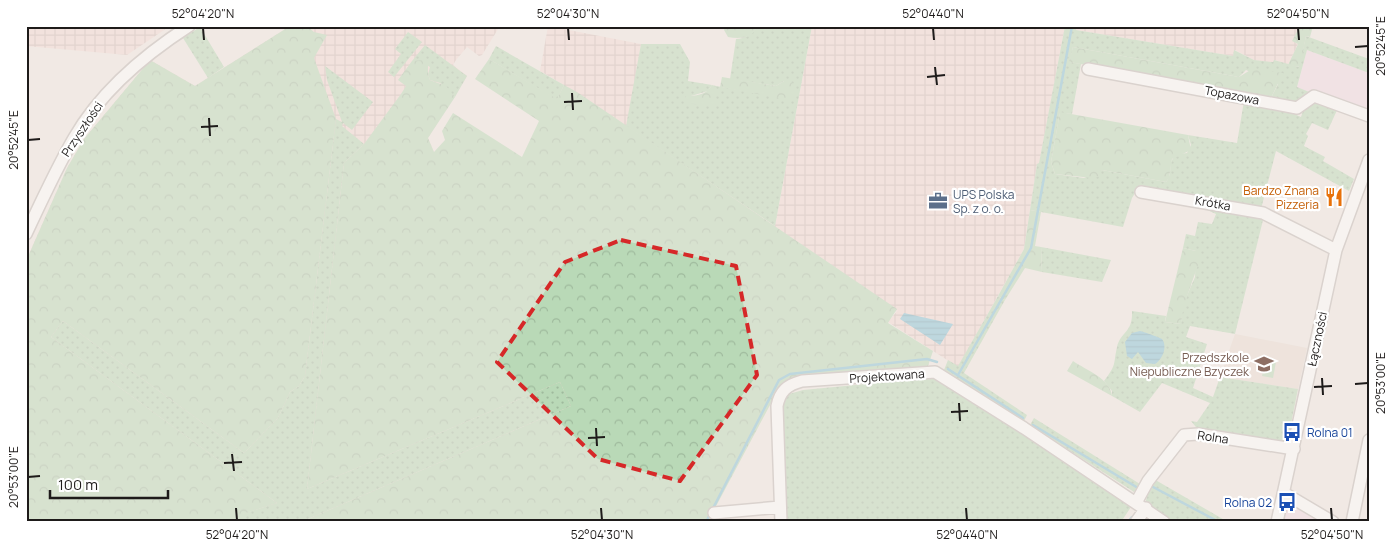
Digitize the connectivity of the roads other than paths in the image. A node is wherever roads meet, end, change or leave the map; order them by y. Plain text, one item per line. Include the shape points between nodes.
1 (189, 26) edge
2 (1088, 69) dead end
3 (1369, 116) edge
4 (1369, 160) edge
5 (1141, 192) dead end
6 (26, 234) edge
7 (1336, 250) junction
8 (1369, 440) edge
9 (1294, 449) junction
10 (1284, 492) junction
11 (1141, 505) junction
12 (780, 508) junction
13 (714, 513) dead end
14 (781, 522) edge
15 (1136, 522) edge
16 (1164, 522) edge
17 (1277, 522) edge
18 (1332, 522) edge
19 (1352, 522) edge

1 - 6 street, Przyszłości via 145,57 98,103 61,161
2 - 3 street, Topazowa via 1297,108 1314,96
4 - 7 street, Łączności
5 - 7 street, Krótka via 1258,211
7 - 9 street, Łączności
8 - 19 street
9 - 10 street, Łączności
9 - 11 street, Rolna via 1198,434 1184,435 1159,465
10 - 17 street, Łączności
10 - 18 street
11 - 12 street, Projektowana via 935,372 802,381 787,387 777,406
11 - 15 street, Rolna
11 - 16 street, Projektowana
12 - 13 street
12 - 14 street, Projektowana

